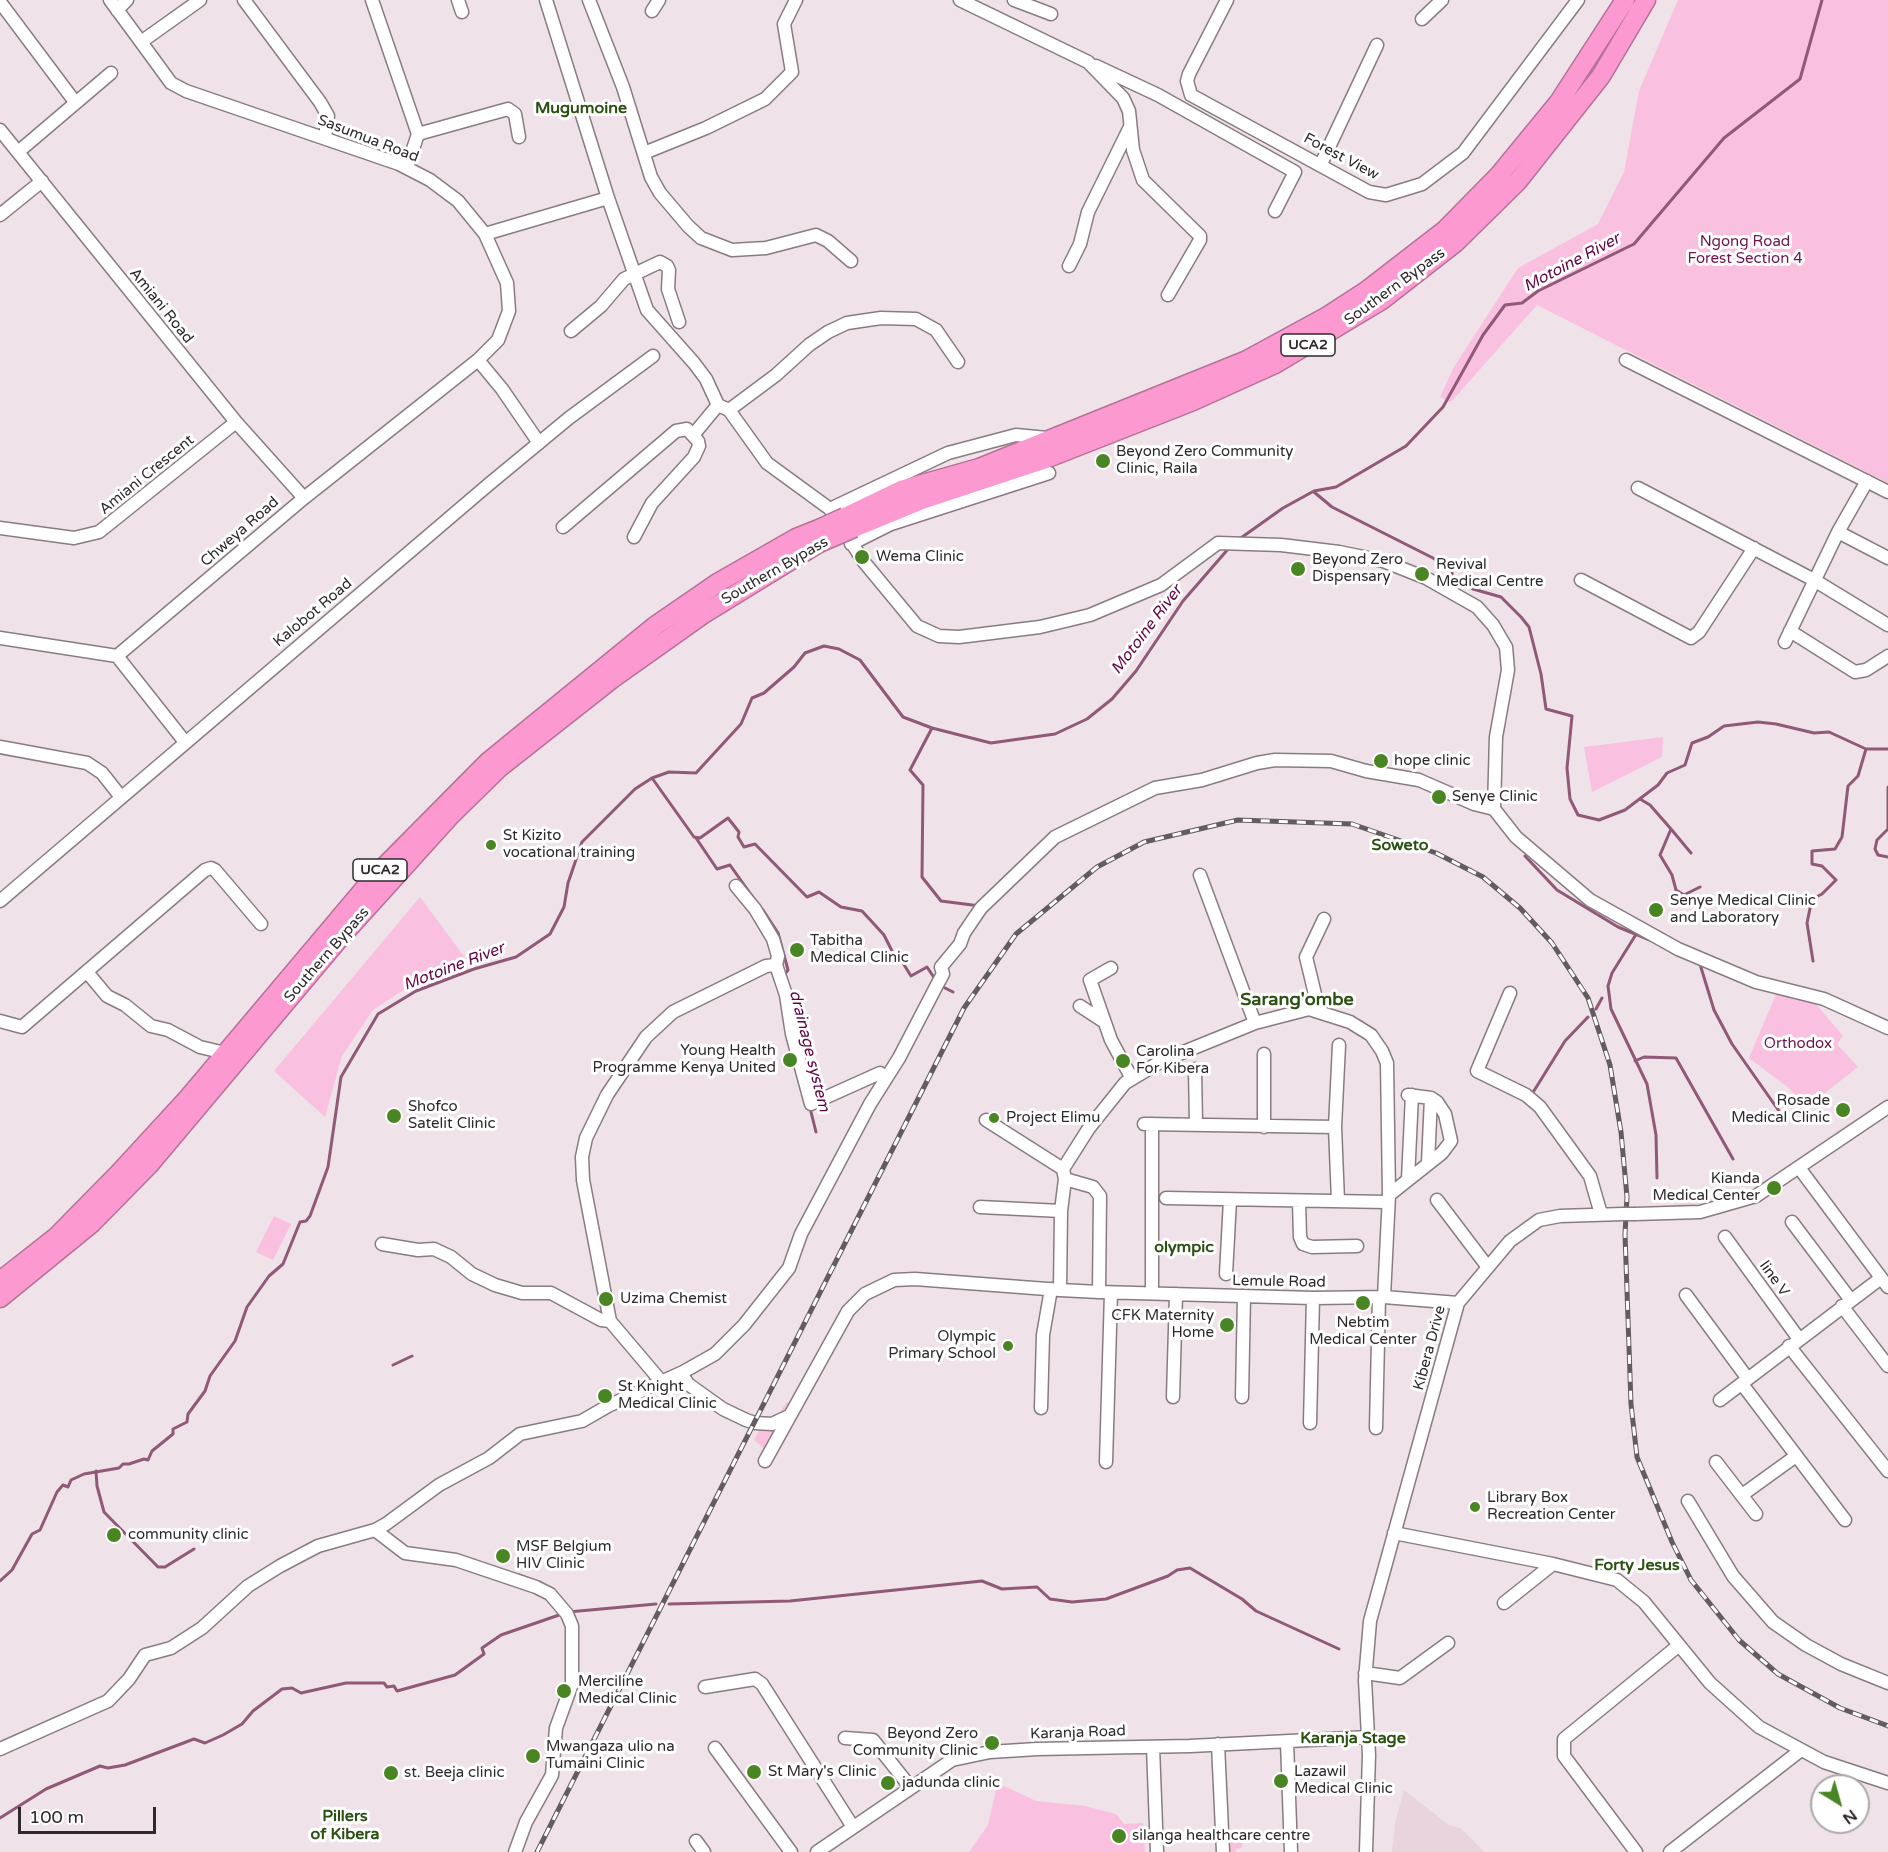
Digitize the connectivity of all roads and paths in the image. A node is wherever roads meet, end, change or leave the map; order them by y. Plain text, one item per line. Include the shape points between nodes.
1 (128, 0) edge
2 (200, 0) edge
3 (244, 0) edge
4 (372, 0) edge
5 (546, 0) edge
6 (589, 0) edge
7 (796, 0) edge
8 (960, 0) edge
9 (1014, 0) edge
10 (1227, 0) edge
11 (1442, 0) edge
12 (1578, 0) edge
13 (1625, 0) edge
14 (1646, 0) edge
15 (0, 2) edge
16 (186, 4) edge
17 (113, 5) edge
18 (1051, 14) dead end
19 (1422, 19) dead end
20 (141, 42) junction
21 (1377, 45) dead end
22 (1088, 62) junction
23 (111, 73) dead end
24 (75, 102) junction
25 (1131, 126) junction
26 (0, 130) edge
27 (418, 134) junction
28 (519, 136) dead end
29 (325, 137) junction
30 (18, 152) junction
31 (644, 153) junction
32 (1321, 164) junction
33 (408, 167) junction
34 (42, 181) junction
35 (608, 198) junction
36 (1275, 211) dead end
37 (0, 215) edge
38 (485, 234) junction
39 (851, 261) dead end
40 (1069, 266) dead end
41 (633, 274) junction
42 (1168, 295) dead end
43 (680, 322) dead end
44 (571, 331) dead end
45 (653, 356) dead end
46 (478, 360) junction
47 (1626, 360) dead end
48 (958, 362) dead end
49 (724, 407) junction
50 (236, 422) junction
51 (694, 434) junction
52 (539, 443) junction
53 (1049, 473) dead end
54 (1867, 481) junction
55 (1638, 488) dead end
56 (1888, 492) edge
57 (304, 498) junction
58 (845, 525) junction
59 (563, 527) dead end
60 (0, 528) edge
61 (1838, 532) junction
62 (820, 536) junction
63 (634, 537) dead end
64 (1754, 548) junction
65 (1888, 558) edge
66 (1581, 580) dead end
67 (1814, 580) junction
68 (1888, 625) edge
69 (0, 638) edge
70 (1888, 656) edge
71 (117, 657) junction
72 (185, 742) junction
73 (0, 747) edge
74 (122, 797) junction
75 (1494, 809) junction
76 (1200, 874) dead end
77 (736, 886) dead end
78 (0, 901) edge
79 (1324, 919) dead end
80 (261, 924) dead end
81 (776, 965) junction
82 (1111, 968) dead end
83 (87, 972) junction
84 (1510, 993) dead end
85 (1080, 1006) dead end
86 (1319, 1011) junction
87 (0, 1021) edge
88 (1104, 1021) junction
89 (1255, 1023) junction
90 (1888, 1028) edge
91 (1339, 1045) dead end
92 (225, 1053) junction
93 (1264, 1054) dead end
94 (1195, 1069) dead end
95 (1131, 1077) junction
96 (886, 1079) junction
97 (1431, 1098) junction
98 (1888, 1107) edge
99 (986, 1120) dead end
100 (1196, 1124) junction
101 (1264, 1126) junction
102 (1335, 1127) junction
103 (1428, 1163) junction
104 (1800, 1169) junction
105 (1064, 1174) junction
106 (1408, 1179) junction
107 (1166, 1198) dead end
108 (1388, 1199) junction
109 (1230, 1200) junction
110 (1437, 1200) dead end
111 (1338, 1201) junction
112 (1299, 1202) junction
113 (980, 1207) dead end
114 (1061, 1211) junction
115 (1601, 1214) junction
116 (1792, 1222) dead end
117 (1725, 1237) dead end
118 (382, 1244) dead end
119 (1357, 1246) dead end
120 (1487, 1266) junction
121 (1226, 1274) dead end
122 (0, 1281) edge
123 (1884, 1282) edge
124 (1056, 1290) junction
125 (1105, 1292) junction
126 (1152, 1292) junction
127 (1176, 1294) junction
128 (1686, 1295) dead end
129 (1244, 1296) junction
130 (1381, 1297) junction
131 (0, 1298) edge
132 (1312, 1298) junction
133 (1458, 1303) junction
134 (1846, 1303) junction
135 (609, 1321) junction
136 (1794, 1342) junction
137 (1888, 1366) edge
138 (681, 1373) junction
139 (660, 1380) junction
140 (1745, 1381) junction
141 (1173, 1397) dead end
142 (1242, 1397) dead end
143 (1720, 1400) dead end
144 (1041, 1408) dead end
145 (790, 1416) junction
146 (1310, 1423) dead end
147 (1376, 1428) dead end
148 (1796, 1456) junction
149 (765, 1461) dead end
150 (1106, 1462) dead end
151 (1716, 1462) dead end
152 (1888, 1471) edge
153 (1742, 1495) junction
154 (1688, 1501) dead end
155 (1756, 1514) dead end
156 (1845, 1520) dead end
157 (375, 1530) junction
158 (1394, 1533) junction
159 (1553, 1564) junction
160 (1504, 1603) dead end
161 (1448, 1643) dead end
162 (1678, 1646) junction
163 (1365, 1673) junction
164 (1888, 1683) edge
165 (705, 1687) dead end
166 (1369, 1737) junction
167 (845, 1738) dead end
168 (1287, 1742) junction
169 (1218, 1744) junction
170 (1153, 1747) junction
171 (715, 1748) dead end
172 (0, 1749) edge
173 (1801, 1750) junction
174 (1888, 1783) edge
175 (911, 1788) junction
176 (853, 1827) junction
177 (696, 1841) dead end
178 (515, 1852) edge
179 (704, 1852) edge
180 (791, 1852) edge
181 (817, 1852) edge
182 (1157, 1852) edge
183 (1223, 1852) edge
184 (1291, 1852) edge
185 (1366, 1852) edge
186 (1636, 1852) edge
187 (1670, 1852) edge

1 - 17 street
2 - 16 street
3 - 29 street via 320,102 328,116
4 - 27 street
5 - 35 street
6 - 31 street
7 - 31 street via 784,24 792,72 765,99
8 - 22 street
9 - 18 street
10 - 32 street, Forest View via 1189,74 1188,89 1197,99
11 - 19 street
12 - 32 street, Forest View via 1463,153 1422,184 1386,195 1369,192
13 - 58 highway, Southern Bypass / UCA2 via 1559,102 1500,174 1445,230 1326,318 1247,360 979,468 901,490
14 - 58 highway, Southern Bypass / UCA2 via 1601,76 1518,182 1455,243 1382,300 1285,358 1193,401 1040,461
15 - 24 street
16 - 20 street
17 - 20 street, Sasumua Road
20 - 29 street, Sasumua Road via 171,83 186,91
21 - 32 street
22 - 25 street via 1123,98
22 - 36 street via 1158,95 1295,172
23 - 24 street
24 - 30 street
25 - 40 street via 1088,212 1080,244
25 - 42 street via 1133,150 1143,180 1200,236
26 - 30 street, Amiani Road
27 - 28 street via 508,109 515,114
27 - 33 street
29 - 33 street, Sasumua Road
30 - 34 street, Amiani Road
31 - 39 street via 660,193 701,238 719,247 746,250 816,235
33 - 38 street, Sasumua Road via 458,201
34 - 37 street
34 - 50 street, Amiani Road
35 - 38 street
35 - 41 street
38 - 46 street, Sasumua Road via 507,283 509,311 498,339
41 - 43 street via 656,263 667,266 670,299
41 - 44 street via 615,286 601,306
41 - 49 street via 647,310 694,363
45 - 52 street, Kalobot Road
46 - 52 street
46 - 57 street, Chweya Road
47 - 54 street
48 - 49 street via 936,330 916,319 881,318 847,323 828,332 776,375
49 - 51 street
49 - 58 street via 773,468
50 - 57 street, Amiani Road
50 - 60 street, Amiani Crescent via 99,532 74,538
51 - 59 street via 681,428 676,431
51 - 63 street via 699,446 694,457 652,503
52 - 72 street, Kalobot Road
53 - 58 street via 891,524
54 - 56 street
54 - 61 street
55 - 64 street
57 - 71 street, Chweya Road
58 - 62 highway, Southern Bypass / UCA2, bridge
58 - 75 street via 917,626 949,638 1040,627 1090,615 1161,585 1218,543 1339,552 1383,561 1445,587 1486,617 1500,636 1508,659 1496,744
61 - 65 street
61 - 67 street
62 - 92 highway, Southern Bypass / UCA2 via 796,538 655,626 488,762 375,876
62 - 131 highway, Southern Bypass / UCA2 via 612,679 499,768 339,939 148,1165 84,1229
64 - 66 street via 1699,632 1691,638
64 - 67 street
67 - 68 street
67 - 70 street via 1787,636 1855,672
69 - 71 street
71 - 72 street
72 - 74 street, Kalobot Road
73 - 74 street via 87,763 102,773
74 - 78 street, Kalobot Road
75 - 90 street via 1539,859 1603,908 1678,949 1749,979 1824,999
75 - 96 street via 1419,780 1331,761 1257,763 1202,780 1155,788 1055,837 981,908 960,945 941,967 943,974
76 - 89 street
77 - 81 street via 773,939 778,956
79 - 86 street via 1306,957
80 - 83 street via 211,868
81 - 96 street via 811,1104 880,1073
81 - 135 street via 757,970 661,1020 624,1066 586,1138 583,1180
82 - 88 street via 1090,980
83 - 87 street via 22,1027
83 - 92 street via 107,996 151,1026
84 - 115 street via 1477,1071 1526,1095 1540,1107 1590,1176
85 - 88 street
86 - 89 street via 1309,1009
86 - 108 street via 1350,1022 1371,1035 1388,1063
88 - 95 street
89 - 95 street
91 - 102 street
92 - 122 highway, Southern Bypass / UCA2 via 119,1173 56,1237
93 - 101 street
94 - 100 street
95 - 105 street via 1089,1128
96 - 138 street via 801,1234 789,1268 732,1338 715,1354
97 - 103 street
97 - 103 street via 1444,1114 1451,1141
97 - 106 street via 1410,1095
98 - 104 street, Kibera Drive
99 - 105 street
100 - 101 street
100 - 126 street via 1148,1124
101 - 102 street
102 - 111 street
103 - 106 street
104 - 115 street, Kibera Drive via 1756,1196 1724,1207 1700,1212
104 - 123 street
105 - 114 street
105 - 125 street via 1093,1187 1100,1196
106 - 108 street
107 - 109 street
108 - 111 street
108 - 130 street
109 - 112 street
109 - 121 street
110 - 120 street
111 - 112 street
112 - 119 street via 1303,1244
113 - 114 street
114 - 124 street
115 - 120 street, Kibera Drive via 1542,1219 1523,1231
116 - 134 street
117 - 136 street, line V
118 - 135 street via 434,1249 495,1285 522,1293 550,1293
120 - 133 street, Kibera Drive
123 - 134 street
124 - 125 street, Lemule Road
124 - 144 street via 1042,1335
124 - 145 street, Lemule Road via 915,1279 885,1283 865,1294 848,1311
125 - 126 street, Lemule Road
125 - 150 street
126 - 127 street, Lemule Road
127 - 129 street, Lemule Road
127 - 141 street
128 - 140 street
129 - 132 street, Lemule Road
129 - 142 street
130 - 132 street, Lemule Road
130 - 133 street, Lemule Road
130 - 147 street
132 - 146 street
133 - 158 street, Kibera Drive
134 - 136 street
134 - 137 street
135 - 139 street
136 - 140 street
136 - 152 street, line V
138 - 139 street
138 - 145 street via 688,1384 746,1420 772,1424
139 - 157 street via 582,1421 520,1434
140 - 143 street
140 - 148 street
145 - 149 street, Lemule Road
148 - 153 street
148 - 156 street
151 - 153 street
153 - 155 street
154 - 164 street via 1733,1576 1773,1622 1841,1664
157 - 172 street via 318,1546 280,1566 248,1586 202,1628 171,1648 145,1655 108,1701
157 - 178 street via 405,1553 456,1560 550,1594 565,1610 572,1626 572,1684 556,1728 552,1775 526,1822
158 - 159 street
158 - 163 street, Kibera Drive via 1371,1614
159 - 160 street
159 - 162 street via 1617,1580 1631,1589
161 - 163 street via 1400,1678
162 - 173 street via 1735,1706 1760,1727
162 - 186 street via 1564,1739 1564,1756
163 - 166 street, Kibera Drive
165 - 176 street via 755,1679 762,1684
166 - 168 street, Karanja Road
166 - 185 street, Kibera Drive
167 - 175 street via 873,1740
168 - 169 street, Karanja Road
168 - 184 street
169 - 170 street, Karanja Road
169 - 183 street
170 - 175 street, Karanja Road via 990,1752 952,1760
170 - 182 street
171 - 180 street
173 - 174 street via 1824,1762
173 - 187 street
175 - 176 street, Karanja Road
176 - 181 street, Karanja Road
177 - 179 street

